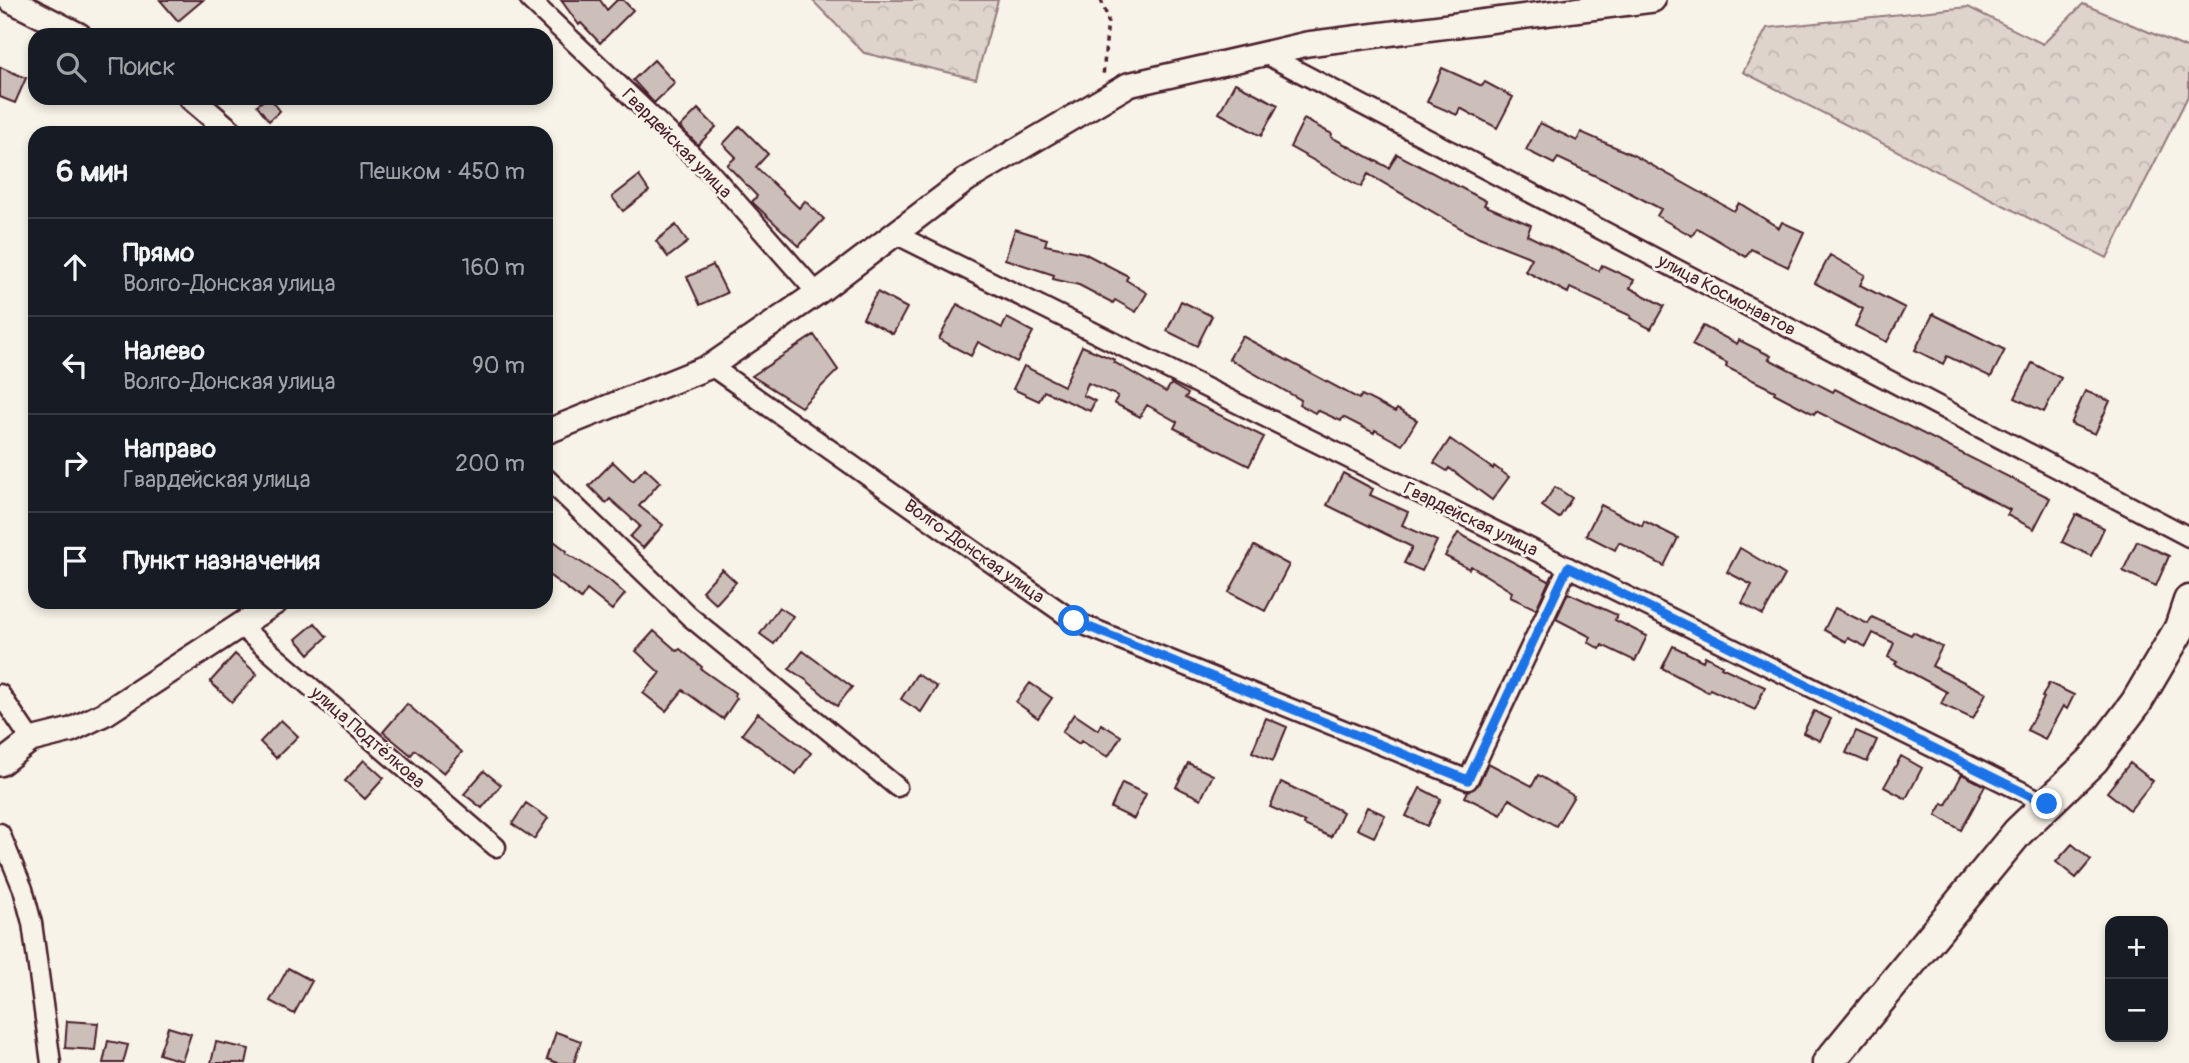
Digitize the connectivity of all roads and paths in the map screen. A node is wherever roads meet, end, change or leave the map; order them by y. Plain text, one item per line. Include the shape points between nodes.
1 (10, 0) edge
2 (530, 0) edge
3 (1101, 0) edge
4 (1653, 0) edge
5 (65, 28) edge
6 (1265, 54) junction
7 (1101, 101) junction
8 (199, 105) edge
9 (224, 126) edge
10 (895, 234) junction
11 (817, 293) junction
12 (711, 366) junction
13 (553, 429) edge
14 (553, 485) edge
15 (2189, 537) edge
16 (1568, 567) junction
17 (2189, 601) edge
18 (266, 609) edge
19 (240, 626) junction
20 (0, 694) edge
21 (31, 740) junction
22 (0, 764) edge
23 (897, 787) dead end
24 (2047, 804) junction
25 (0, 834) edge
26 (496, 848) dead end
27 (51, 1063) edge
28 (1828, 1063) edge

1 - 5 street
2 - 11 street, Гвардейская улица via 709,171
3 - 7 path via 1108,19
4 - 6 street via 1307,44
6 - 7 street via 1128,85
6 - 15 street, улица Космонавтов
7 - 10 street via 966,180
8 - 9 street
10 - 11 street
10 - 16 street, Гвардейская улица
11 - 12 street
12 - 13 street
12 - 16 street, Волго-Донская улица via 1074,621 1468,780
14 - 23 street via 689,616
16 - 24 street, Гвардейская улица
17 - 24 highway via 2180,628 2136,703 2093,760
18 - 19 street
19 - 21 street via 106,713 71,730
19 - 26 street, улица Подтёлкова
20 - 21 street
21 - 22 street
24 - 28 highway via 2018,832
25 - 27 street via 32,923

